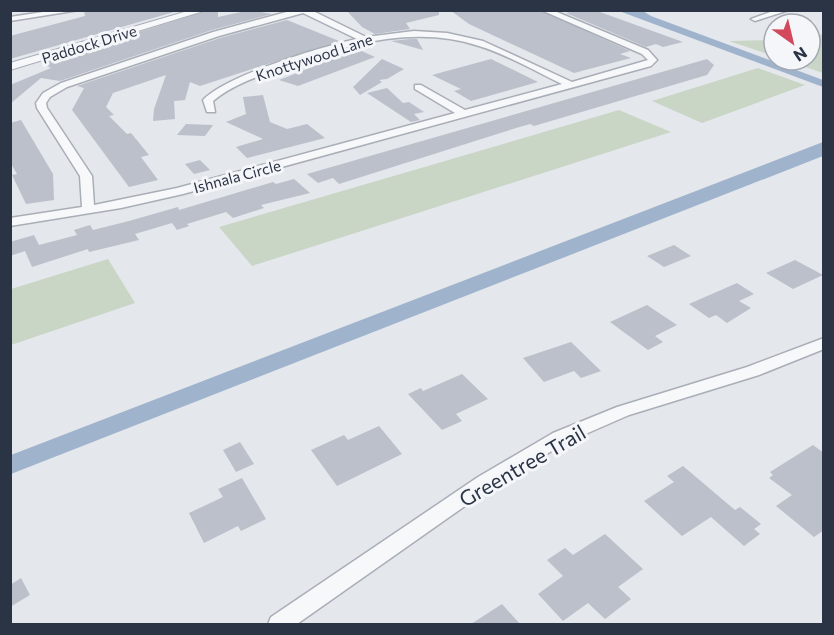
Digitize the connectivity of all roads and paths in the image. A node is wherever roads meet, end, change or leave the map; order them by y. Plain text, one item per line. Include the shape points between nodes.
1 (76, 10) edge
2 (203, 10) edge
3 (304, 10) edge
4 (544, 10) edge
5 (786, 10) edge
6 (10, 19) edge
7 (755, 19) dead end
8 (440, 23) dead end
9 (434, 34) junction
10 (363, 39) junction
11 (10, 67) edge
12 (571, 85) junction
13 (418, 87) dead end
14 (211, 110) dead end
15 (464, 114) junction
16 (88, 210) junction
17 (10, 222) edge
18 (824, 343) edge
19 (279, 624) edge

1 - 6 street
2 - 11 street, Paddock Drive
3 - 10 street
3 - 16 street via 185,44 64,85 46,95 42,108 86,176
4 - 12 street, Ishnala Circle via 653,58 648,64
5 - 7 street
8 - 9 street
9 - 10 street, Knottywood Lane
9 - 12 street, Knottywood Lane via 489,46
10 - 14 street, Knottywood Lane via 223,88 208,100
12 - 15 street, Ishnala Circle
13 - 15 street
15 - 16 street, Ishnala Circle via 179,191
16 - 17 street, Ishnala Circle
18 - 19 street, Greentree Trail via 753,371 623,411 560,438 485,482

